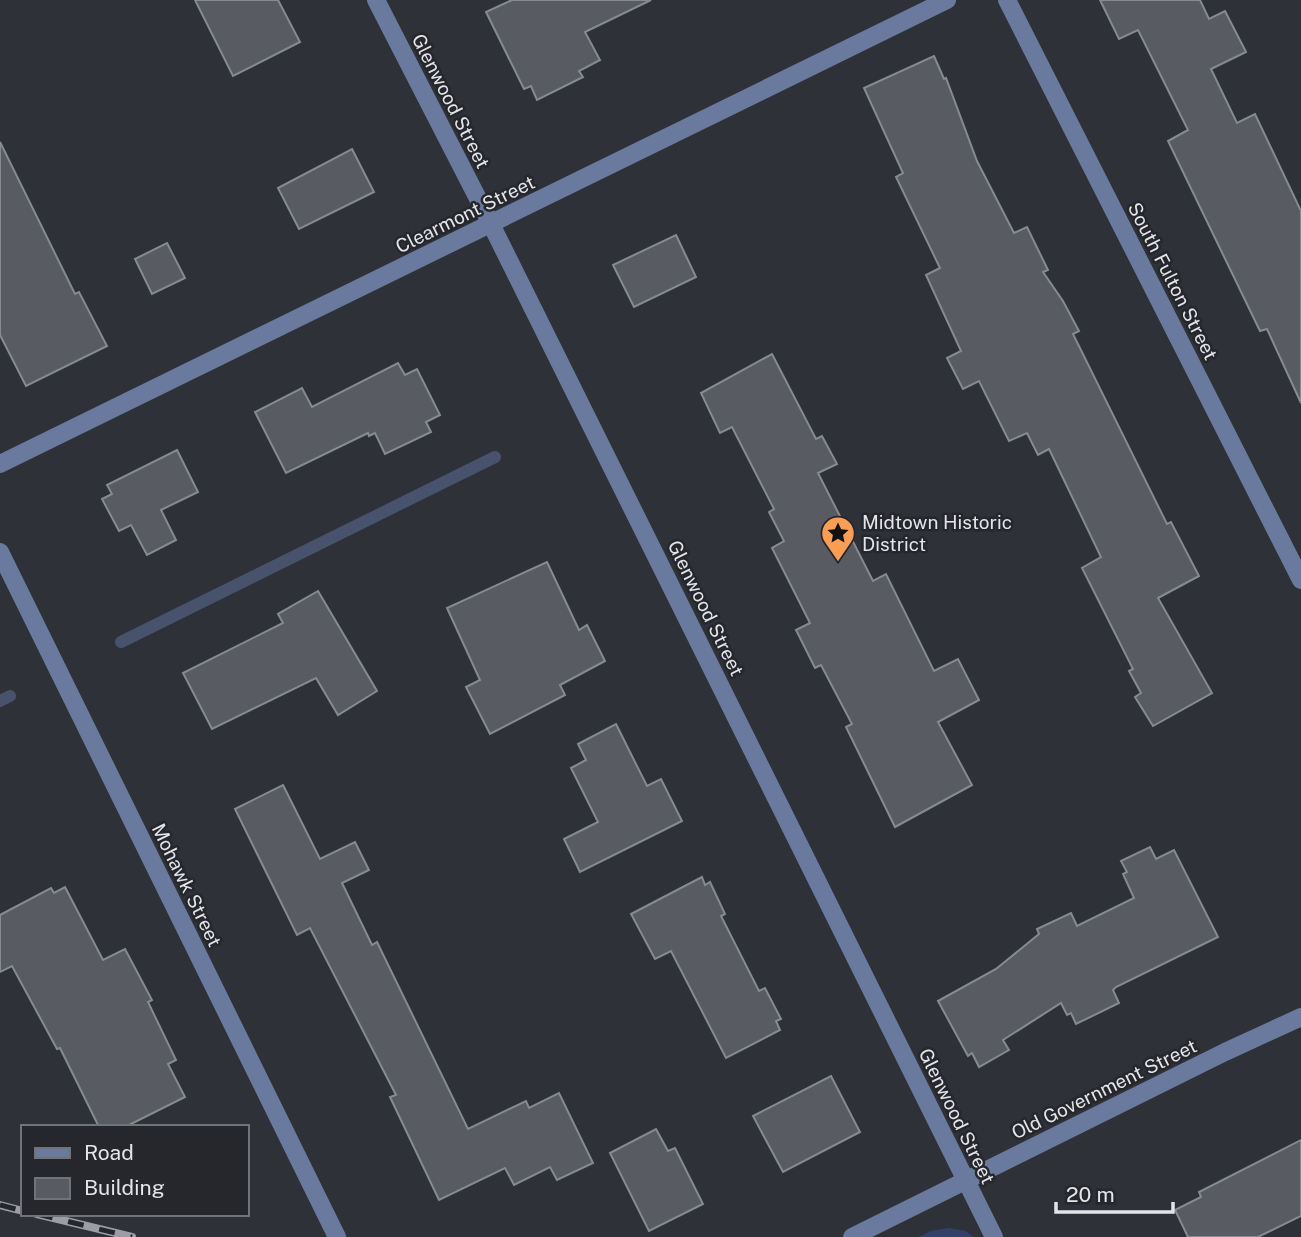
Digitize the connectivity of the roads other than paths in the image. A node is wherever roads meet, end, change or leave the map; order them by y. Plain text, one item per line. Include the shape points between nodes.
1 (376, 0) edge
2 (947, 0) edge
3 (1007, 0) edge
4 (491, 224) junction
5 (0, 464) edge
6 (0, 552) edge
7 (1301, 580) edge
8 (1301, 1017) edge
9 (966, 1181) junction
10 (337, 1237) edge
11 (852, 1237) edge
12 (994, 1237) edge

1 - 4 street, Glenwood Street
2 - 4 street, Clearmont Street
3 - 7 street, South Fulton Street
4 - 5 street, Clearmont Street
4 - 9 street, Glenwood Street
6 - 10 street, Mohawk Street
8 - 9 street, Old Government Street
9 - 11 street, Old Government Street
9 - 12 street, Glenwood Street

